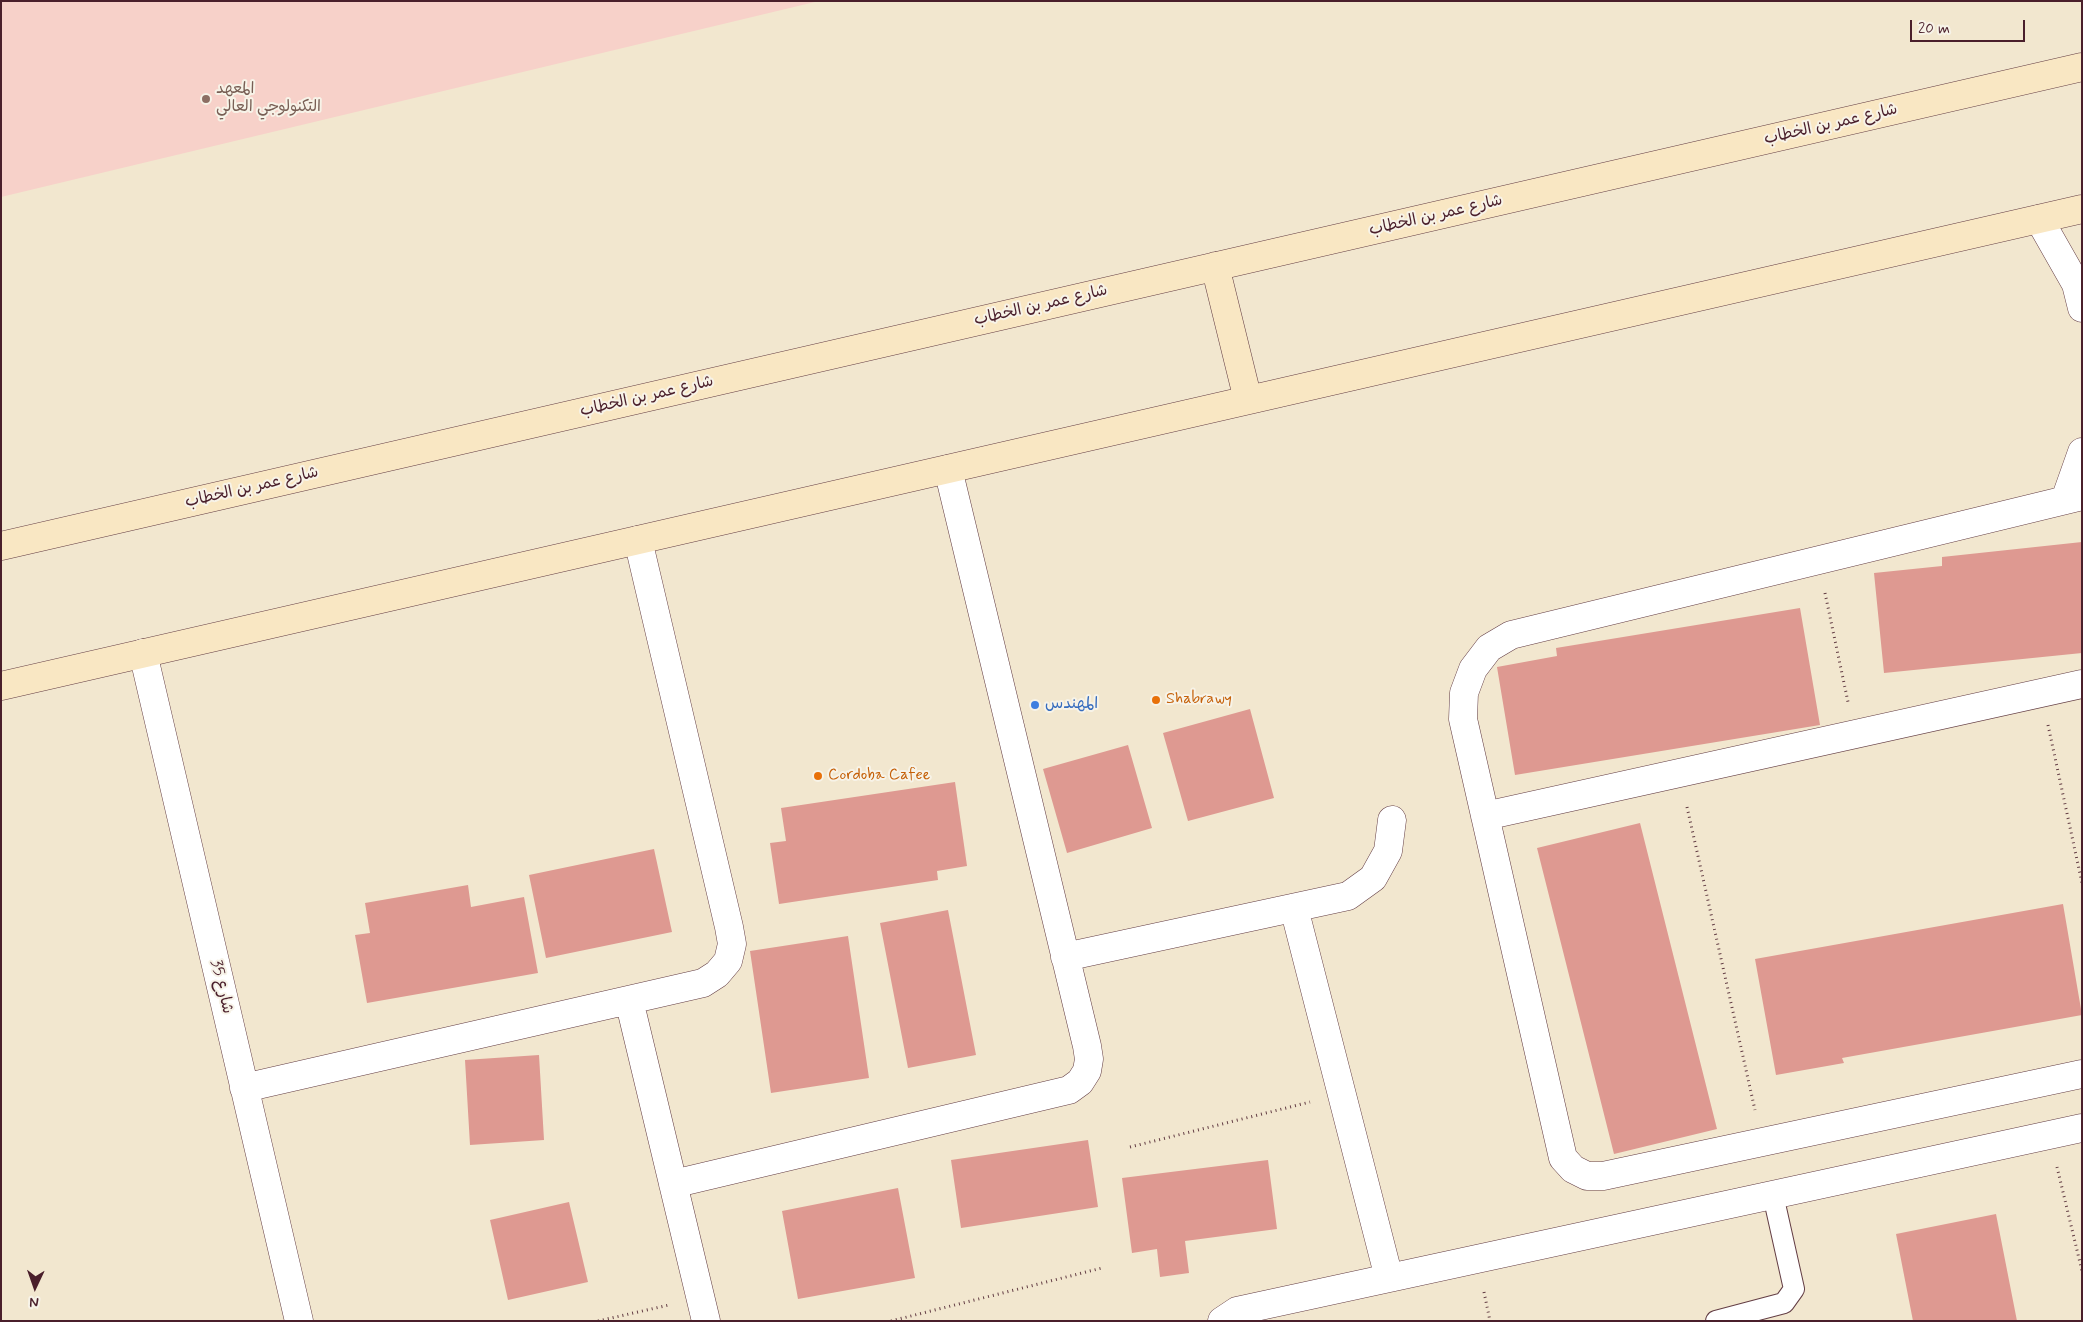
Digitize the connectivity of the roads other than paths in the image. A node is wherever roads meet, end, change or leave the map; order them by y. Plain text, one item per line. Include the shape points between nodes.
1 (2082, 67) edge
2 (2082, 209) edge
3 (2039, 219) junction
4 (1215, 266) junction
5 (2082, 308) edge
6 (1248, 400) junction
7 (2082, 452) edge
8 (948, 469) junction
9 (2073, 498) edge
10 (638, 540) junction
11 (1, 546) edge
12 (143, 653) junction
13 (2082, 684) edge
14 (1, 686) edge
15 (1485, 816) junction
16 (1392, 820) dead end
17 (1294, 908) junction
18 (1065, 956) junction
19 (629, 1000) junction
20 (2082, 1074) edge
21 (244, 1088) junction
22 (2082, 1128) edge
23 (673, 1184) junction
24 (1773, 1195) junction
25 (1389, 1278) junction
26 (704, 1309) edge
27 (299, 1321) edge
28 (1222, 1321) edge
29 (1716, 1321) edge

1 - 4 street, شارع عمر بن الخطاب
2 - 3 street
3 - 5 street via 2076,284
3 - 6 street
4 - 6 street
4 - 11 street, شارع عمر بن الخطاب
6 - 8 street
7 - 9 street
8 - 10 street
8 - 18 street
9 - 15 street via 1510,635 1489,648 1473,669 1464,693 1463,719
10 - 12 street
10 - 19 street via 732,944 728,961 703,983
12 - 14 street
12 - 21 street, شارع 35
13 - 15 street
15 - 20 street via 1563,1158 1573,1169 1587,1176 1603,1176
16 - 17 street via 1388,851 1373,878 1348,896
17 - 18 street
17 - 25 street
18 - 23 street via 1089,1058 1087,1071 1069,1090
19 - 21 street
19 - 23 street
21 - 27 street, شارع 35
22 - 24 street
23 - 26 street
24 - 25 street
24 - 29 lane via 1794,1289 1784,1304
25 - 28 street via 1237,1311

